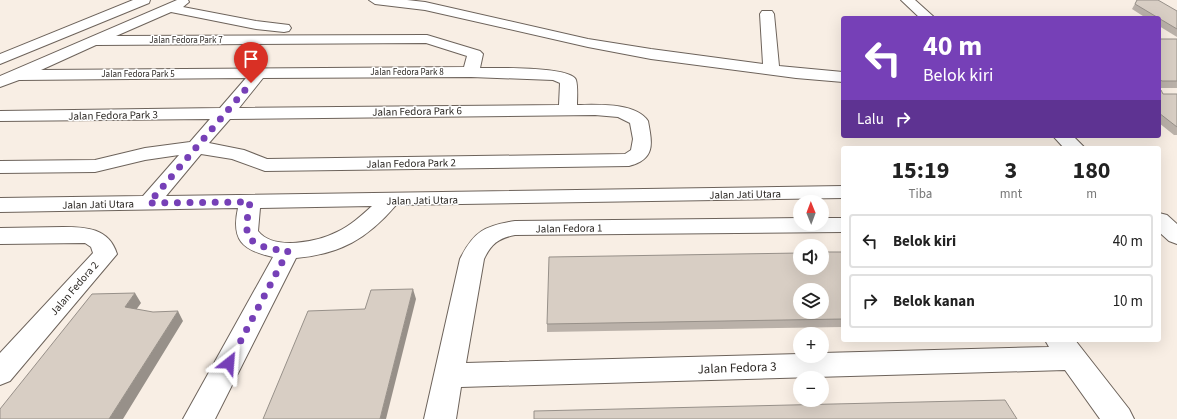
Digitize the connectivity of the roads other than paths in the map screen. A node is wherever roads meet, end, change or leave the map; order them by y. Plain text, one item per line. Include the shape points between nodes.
1 (144, 0) edge
2 (187, 0) edge
3 (375, 0) edge
4 (907, 0) edge
5 (169, 8) junction
6 (767, 14) dead end
7 (926, 16) edge
8 (375, 39) junction
9 (93, 41) junction
10 (0, 59) edge
11 (771, 69) junction
12 (471, 72) junction
13 (259, 73) junction
14 (16, 75) junction
15 (841, 77) edge
16 (0, 82) edge
17 (568, 110) junction
18 (225, 113) junction
19 (0, 116) edge
20 (1064, 138) edge
21 (1073, 146) edge
22 (196, 147) junction
23 (629, 160) joint
24 (0, 167) edge
25 (841, 192) edge
26 (389, 200) junction
27 (250, 202) junction
28 (149, 203) junction
29 (0, 205) edge
30 (1161, 222) edge
31 (841, 225) edge
32 (0, 236) edge
33 (1177, 236) edge
34 (288, 251) junction
35 (1065, 349) edge
36 (0, 373) edge
37 (449, 375) junction
38 (199, 419) edge
39 (440, 419) edge
40 (1118, 419) edge

1 - 10 street
2 - 5 street
3 - 11 street via 425,6 617,48
4 - 7 street
5 - 8 street, Jalan Fedora Park 7 via 256,25
5 - 9 street
6 - 11 street
8 - 9 street, Jalan Fedora Park 7
8 - 12 street, Jalan Fedora Park 7 via 427,39 475,54
9 - 14 street
11 - 15 street
12 - 13 street, Jalan Fedora Park 8
12 - 17 street, Jalan Fedora Park 8 via 556,74 568,80
13 - 14 street, Jalan Fedora Park 5
13 - 18 street
14 - 16 street
17 - 18 street, Jalan Fedora Park 6
17 - 23 street, Jalan Fedora Park 6 via 610,111 632,115 639,121 642,148 639,156
18 - 19 street, Jalan Fedora Park 3
18 - 22 street
20 - 21 street
22 - 23 street, Jalan Fedora Park 2 via 236,154 265,165
22 - 24 street, Jalan Fedora Park 2 via 145,154 95,166
22 - 28 street
25 - 26 street, Jalan Jati Utara
26 - 27 street, Jalan Jati Utara
26 - 34 street via 375,217 344,239
27 - 28 street, Jalan Jati Utara
27 - 34 street via 247,230 251,239 262,247
28 - 29 street, Jalan Jati Utara
30 - 33 street
31 - 37 street, Jalan Fedora 1 via 501,230 485,237 472,259
32 - 36 street, Jalan Fedora 2 via 92,236 103,245 105,254
34 - 38 street
35 - 37 street, Jalan Fedora 3
35 - 40 street
37 - 39 street, Jalan Fedora 1

